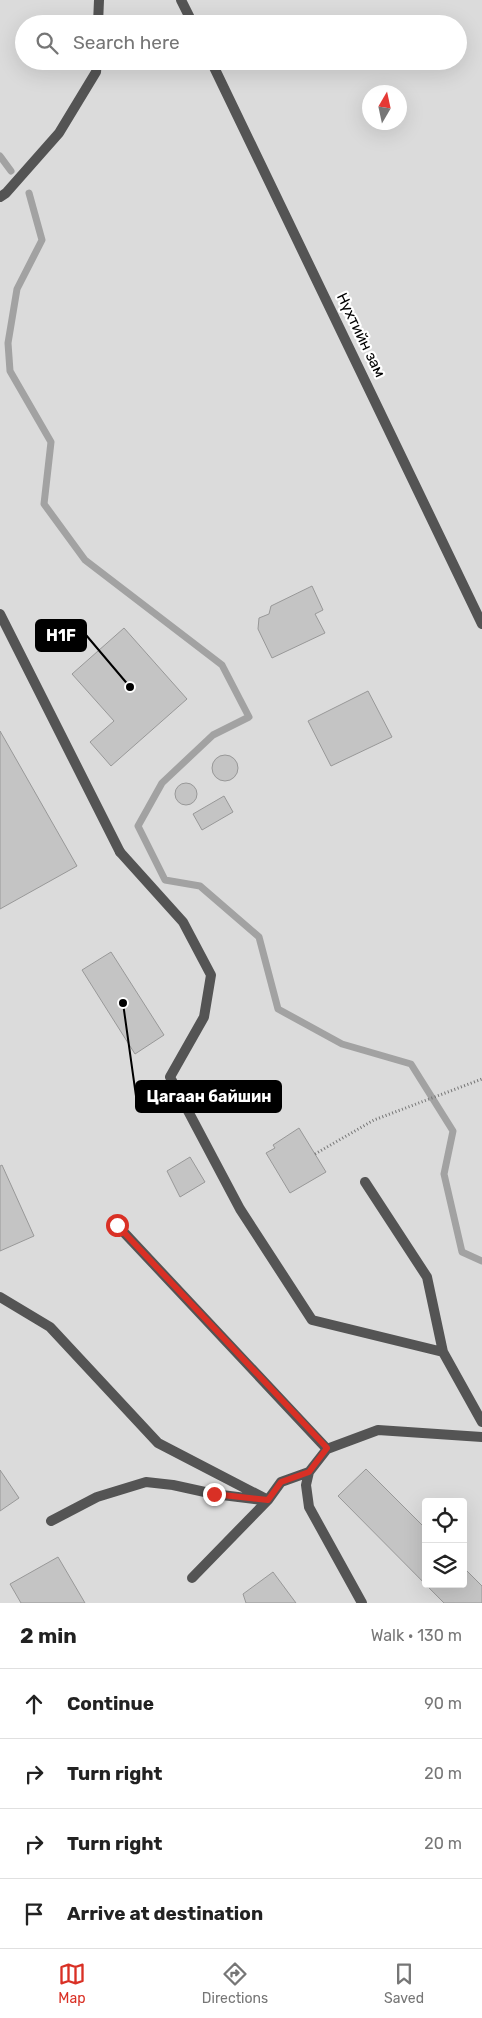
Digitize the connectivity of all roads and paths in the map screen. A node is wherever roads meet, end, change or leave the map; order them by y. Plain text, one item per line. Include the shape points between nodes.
1 (99, 0) edge
2 (182, 0) edge
3 (98, 15) edge
4 (189, 15) edge
5 (96, 70) edge
6 (215, 70) edge
7 (0, 196) edge
8 (0, 614) edge
9 (482, 624) edge
10 (482, 1079) edge
11 (315, 1154) dead end
12 (366, 1182) dead end
13 (117, 1225) dead end
14 (0, 1297) edge
15 (443, 1352) junction
16 (482, 1422) edge
17 (482, 1436) edge
18 (327, 1448) junction
19 (309, 1472) junction
20 (268, 1500) junction
21 (51, 1521) dead end
22 (192, 1578) dead end
23 (362, 1603) edge

1 - 3 street
2 - 4 street
5 - 7 street via 59,132
6 - 9 street, Нүхтийн зам
8 - 15 street via 120,852 183,922 211,975 204,1017 170,1077 240,1209 312,1320
10 - 11 path via 374,1120
12 - 15 street via 427,1277
13 - 18 street
14 - 20 street via 50,1327 158,1443
15 - 16 street
17 - 18 street via 378,1430
18 - 19 street
19 - 20 street via 281,1482
19 - 23 street via 306,1485 309,1507
20 - 21 street via 146,1482 97,1497
20 - 22 street

